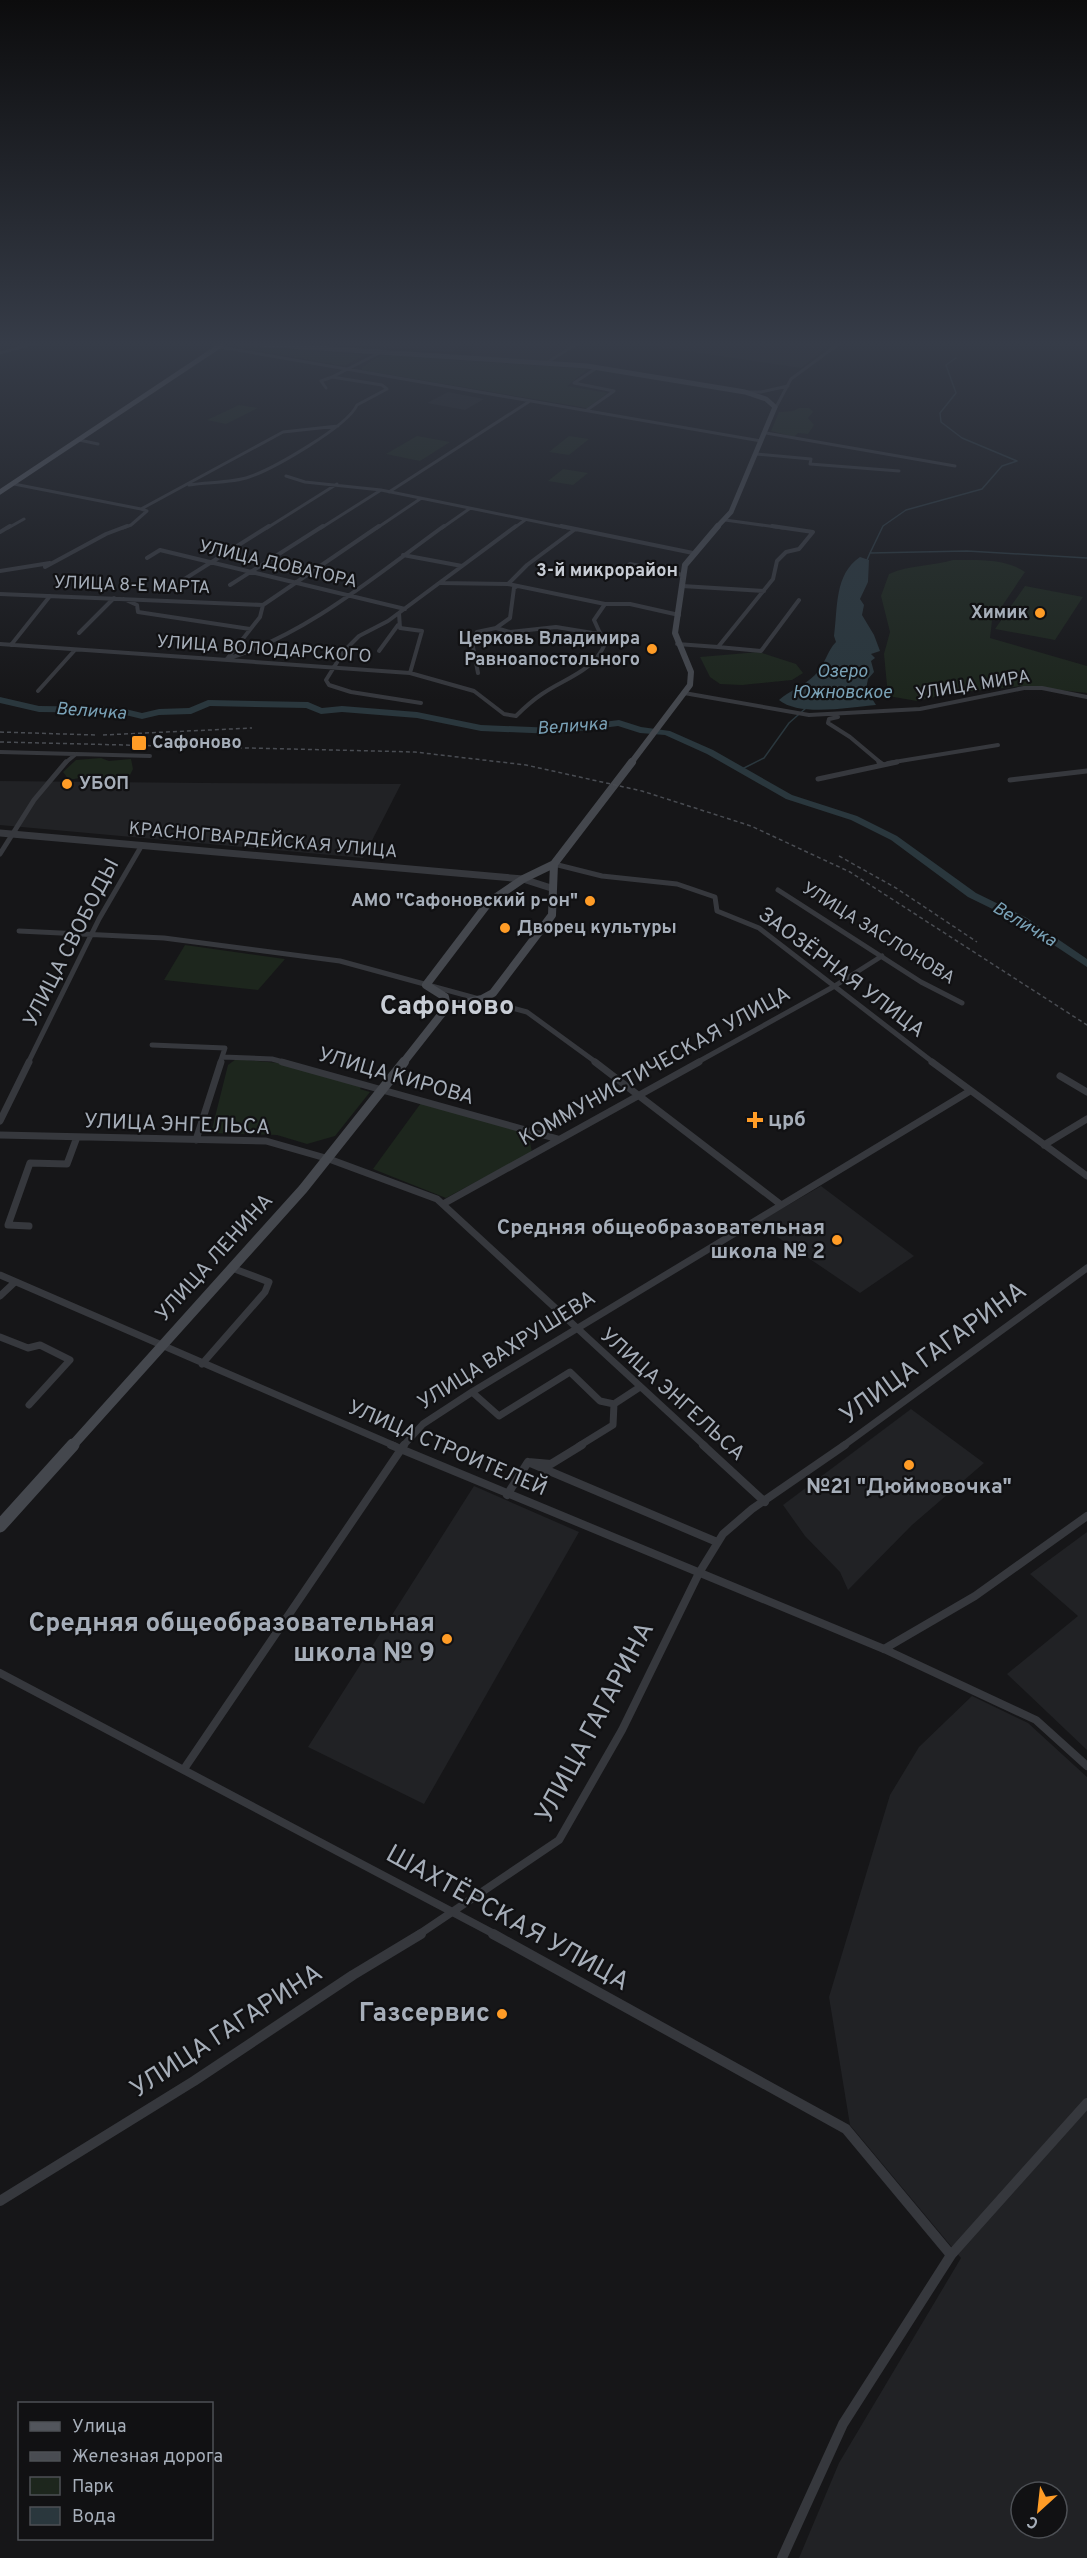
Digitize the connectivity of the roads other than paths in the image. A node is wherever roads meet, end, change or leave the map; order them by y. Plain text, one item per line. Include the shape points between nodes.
1 (45, 462) edge
2 (227, 462) edge
3 (280, 462) edge
4 (435, 462) edge
5 (752, 462) edge
6 (811, 462) edge
7 (934, 462) edge
8 (955, 466) dead end
9 (899, 471) dead end
10 (286, 476) dead end
11 (14, 483) junction
12 (337, 484) junction
13 (183, 486) junction
14 (381, 490) junction
15 (0, 492) edge
16 (389, 492) junction
17 (420, 499) junction
18 (141, 509) junction
19 (469, 509) junction
20 (24, 519) dead end
21 (525, 520) junction
22 (725, 520) junction
23 (574, 530) junction
24 (0, 532) edge
25 (693, 553) junction
26 (403, 555) junction
27 (147, 558) dead end
28 (53, 563) junction
29 (210, 563) junction
30 (462, 566) junction
31 (45, 567) dead end
32 (0, 571) edge
33 (251, 572) junction
34 (619, 572) dead end
35 (683, 574) junction
36 (183, 580) dead end
37 (296, 582) junction
38 (440, 583) junction
39 (508, 584) junction
40 (230, 585) dead end
41 (517, 586) junction
42 (682, 586) junction
43 (764, 591) junction
44 (0, 594) edge
45 (346, 594) junction
46 (50, 596) junction
47 (114, 598) junction
48 (122, 598) junction
49 (799, 600) dead end
50 (605, 604) junction
51 (263, 605) junction
52 (405, 609) junction
53 (399, 613) junction
54 (679, 615) junction
55 (398, 625) junction
56 (496, 628) junction
57 (250, 629) junction
58 (80, 633) dead end
59 (598, 634) junction
60 (0, 644) edge
61 (9, 644) junction
62 (677, 644) junction
63 (717, 647) junction
64 (74, 651) junction
65 (379, 651) dead end
66 (0, 652) edge
67 (226, 661) junction
68 (333, 666) junction
69 (410, 673) junction
70 (478, 673) dead end
71 (38, 691) dead end
72 (684, 693) junction
73 (1087, 697) edge
74 (421, 703) dead end
75 (848, 714) junction
76 (998, 745) dead end
77 (0, 752) edge
78 (76, 754) junction
79 (150, 756) dead end
80 (882, 764) junction
81 (1087, 771) edge
82 (818, 779) dead end
83 (1010, 780) dead end
84 (0, 833) edge
85 (9, 834) junction
86 (142, 845) junction
87 (0, 854) edge
88 (554, 864) junction
89 (476, 875) junction
90 (523, 879) junction
91 (551, 888) junction
92 (778, 890) dead end
93 (497, 896) junction
94 (19, 931) dead end
95 (92, 934) junction
96 (882, 956) junction
97 (426, 985) junction
98 (833, 987) junction
99 (484, 1001) junction
100 (962, 1004) dead end
101 (447, 1007) junction
102 (152, 1045) dead end
103 (223, 1057) junction
104 (1060, 1076) dead end
105 (970, 1090) junction
106 (382, 1091) junction
107 (1087, 1092) edge
108 (641, 1095) junction
109 (1087, 1119) edge
110 (0, 1121) edge
111 (0, 1135) edge
112 (77, 1137) junction
113 (558, 1139) junction
114 (196, 1140) junction
115 (1044, 1145) junction
116 (329, 1159) junction
117 (1087, 1176) edge
118 (443, 1204) junction
119 (780, 1204) junction
120 (29, 1226) dead end
121 (232, 1268) junction
122 (1087, 1268) edge
123 (0, 1275) edge
124 (15, 1282) junction
125 (0, 1296) edge
126 (575, 1328) junction
127 (2, 1340) edge
128 (161, 1346) junction
129 (202, 1364) junction
130 (640, 1387) junction
131 (472, 1392) junction
132 (614, 1404) junction
133 (29, 1405) dead end
134 (399, 1449) junction
135 (528, 1462) junction
136 (507, 1495) junction
137 (765, 1502) junction
138 (1087, 1516) edge
139 (0, 1526) edge
140 (717, 1542) junction
141 (699, 1573) junction
142 (884, 1649) junction
143 (0, 1673) edge
144 (1087, 1766) edge
145 (184, 1769) junction
146 (454, 1912) junction
147 (1087, 2103) edge
148 (0, 2201) edge
149 (951, 2255) junction
150 (782, 2558) edge

1 - 11 main road
2 - 13 street
3 - 13 street via 249,477
4 - 16 street
5 - 22 main road
6 - 9 street
7 - 8 street
10 - 12 street
11 - 15 main road
11 - 18 street
12 - 14 street
12 - 29 street
13 - 18 street
14 - 16 street
14 - 33 street
16 - 17 street
17 - 19 street
17 - 37 street
18 - 28 street via 147,511 131,525
19 - 21 street
19 - 26 street
20 - 24 street
21 - 23 street
21 - 30 street
22 - 25 main road
22 - 43 street via 813,532 799,549 786,552 777,561 773,579
23 - 25 street
23 - 39 street
25 - 35 main road
26 - 30 street
26 - 45 street
27 - 29 street, УЛИЦА ДОВАТОРА via 160,550
28 - 31 street
28 - 32 street
29 - 33 street, УЛИЦА ДОВАТОРА
29 - 36 street
30 - 38 street
33 - 37 street, УЛИЦА ДОВАТОРА
33 - 40 street
34 - 35 street via 630,564
35 - 42 main road
37 - 45 street, УЛИЦА ДОВАТОРА
37 - 51 street
38 - 39 street
38 - 52 street
39 - 41 street
41 - 50 street
41 - 56 street via 510,618
42 - 43 street
42 - 54 main road
43 - 63 street
44 - 46 street, УЛИЦА 8-Е МАРТА
45 - 52 street, УЛИЦА ДОВАТОРА
45 - 67 street via 300,628
46 - 47 street, УЛИЦА 8-Е МАРТА
46 - 61 street
47 - 48 street, УЛИЦА 8-Е МАРТА
47 - 58 street
48 - 51 street, УЛИЦА 8-Е МАРТА
48 - 57 street via 137,605 138,612
49 - 63 street via 761,651
50 - 54 street via 630,604
50 - 59 street via 594,620
51 - 57 street via 260,617
52 - 53 street
53 - 55 street
53 - 68 street via 370,626 350,643
54 - 62 main road
55 - 65 street
55 - 69 street via 422,631
56 - 59 street via 510,632 556,627
56 - 70 street via 477,632 472,642
57 - 67 street
59 - 69 street, УЛИЦА ВОЛОДАРСКОГО via 605,644 603,654 573,678 543,693 516,716 504,714 474,691
60 - 61 street, УЛИЦА ВОЛОДАРСКОГО
61 - 64 street, УЛИЦА ВОЛОДАРСКОГО
61 - 66 street
62 - 63 street
62 - 72 main road via 692,666 693,677
64 - 67 street, УЛИЦА ВОЛОДАРСКОГО
64 - 71 street
67 - 68 street, УЛИЦА ВОЛОДАРСКОГО
68 - 69 street, УЛИЦА ВОЛОДАРСКОГО
68 - 74 street via 326,680 329,685 351,693
72 - 75 street, УЛИЦА МИРА via 803,714
72 - 88 main road
73 - 75 street, УЛИЦА МИРА via 1024,688 920,709
75 - 80 street via 829,719 828,723
76 - 80 street
77 - 78 street
78 - 79 street
78 - 85 street via 60,767
80 - 82 street
81 - 83 street
84 - 85 street, КРАСНОГВАРДЕЙСКАЯ УЛИЦА
85 - 86 street, КРАСНОГВАРДЕЙСКАЯ УЛИЦА
85 - 87 street
86 - 89 street, КРАСНОГВАРДЕЙСКАЯ УЛИЦА
86 - 95 street, УЛИЦА СВОБОДЫ
88 - 90 main road
88 - 91 main road
88 - 98 street, ЗАОЗЁРНАЯ УЛИЦА via 608,877 667,881 704,891 715,897 717,911 759,928
89 - 90 street, КРАСНОГВАРДЕЙСКАЯ УЛИЦА
89 - 93 street via 499,883
90 - 91 street, КРАСНОГВАРДЕЙСКАЯ УЛИЦА
90 - 93 main road
91 - 99 main road via 552,915
92 - 96 street, УЛИЦА ЗАСЛОНОВА
93 - 97 main road via 481,911
94 - 95 street
95 - 97 street via 164,938 340,961
95 - 110 street, УЛИЦА СВОБОДЫ
96 - 98 street, КОММУНИСТИЧЕСКАЯ УЛИЦА
96 - 100 street, УЛИЦА ЗАСЛОНОВА
97 - 99 street
97 - 101 main road via 445,997
98 - 105 street, ЗАОЗЁРНАЯ УЛИЦА
98 - 108 street, КОММУНИСТИЧЕСКАЯ УЛИЦА
99 - 101 main road via 459,1002
99 - 108 street via 537,1017
101 - 106 main road, УЛИЦА ЛЕНИНА
102 - 103 street via 225,1048
103 - 106 street, УЛИЦА КИРОВА via 272,1059
103 - 114 street
104 - 107 street
105 - 115 street, ЗАОЗЁРНАЯ УЛИЦА
105 - 119 street, УЛИЦА ВАХРУШЕВА
106 - 113 street, УЛИЦА КИРОВА
106 - 116 main road, УЛИЦА ЛЕНИНА
108 - 113 street, КОММУНИСТИЧЕСКАЯ УЛИЦА
108 - 119 street
109 - 115 street
111 - 112 street, УЛИЦА ЭНГЕЛЬСА
112 - 114 street, УЛИЦА ЭНГЕЛЬСА
112 - 120 street via 67,1164 30,1163 9,1225
113 - 118 street, КОММУНИСТИЧЕСКАЯ УЛИЦА
114 - 116 street, УЛИЦА ЭНГЕЛЬСА via 266,1141
115 - 117 street, ЗАОЗЁРНАЯ УЛИЦА
116 - 118 street, УЛИЦА ЭНГЕЛЬСА via 437,1198
116 - 121 main road, УЛИЦА ЛЕНИНА
118 - 126 street, УЛИЦА ЭНГЕЛЬСА
119 - 126 street, УЛИЦА ВАХРУШЕВА
121 - 128 main road, УЛИЦА ЛЕНИНА
121 - 129 street via 269,1282 265,1292
122 - 137 street, УЛИЦА ГАГАРИНА
123 - 124 street, УЛИЦА СТРОИТЕЛЕЙ
124 - 125 street
124 - 128 street, УЛИЦА СТРОИТЕЛЕЙ
126 - 130 street, УЛИЦА ЭНГЕЛЬСА
126 - 131 street, УЛИЦА ВАХРУШЕВА
127 - 133 street via 28,1348 40,1345 70,1360
128 - 129 street, УЛИЦА СТРОИТЕЛЕЙ
128 - 139 main road, УЛИЦА ЛЕНИНА
129 - 134 street, УЛИЦА СТРОИТЕЛЕЙ
130 - 132 street
130 - 137 street, УЛИЦА ЭНГЕЛЬСА
131 - 132 street via 499,1416 570,1372 600,1401
131 - 134 street, УЛИЦА ВАХРУШЕВА via 423,1424
132 - 135 street via 613,1425 551,1464
134 - 136 street, УЛИЦА СТРОИТЕЛЕЙ
134 - 145 street, УЛИЦА ВАХРУШЕВА
135 - 136 street
135 - 140 street
136 - 141 street, УЛИЦА СТРОИТЕЛЕЙ
137 - 140 street, УЛИЦА ГАГАРИНА via 734,1523
138 - 142 street via 975,1596
140 - 141 street, УЛИЦА ГАГАРИНА
141 - 142 street, УЛИЦА СТРОИТЕЛЕЙ
141 - 146 street, УЛИЦА ГАГАРИНА via 622,1730 559,1840
142 - 144 street, УЛИЦА СТРОИТЕЛЕЙ via 1036,1720
143 - 145 street, ШАХТЁРСКАЯ УЛИЦА
145 - 146 street, ШАХТЁРСКАЯ УЛИЦА
146 - 148 street, УЛИЦА ГАГАРИНА
146 - 149 street, ШАХТЁРСКАЯ УЛИЦА via 846,2129
147 - 149 street
149 - 150 street via 843,2424

